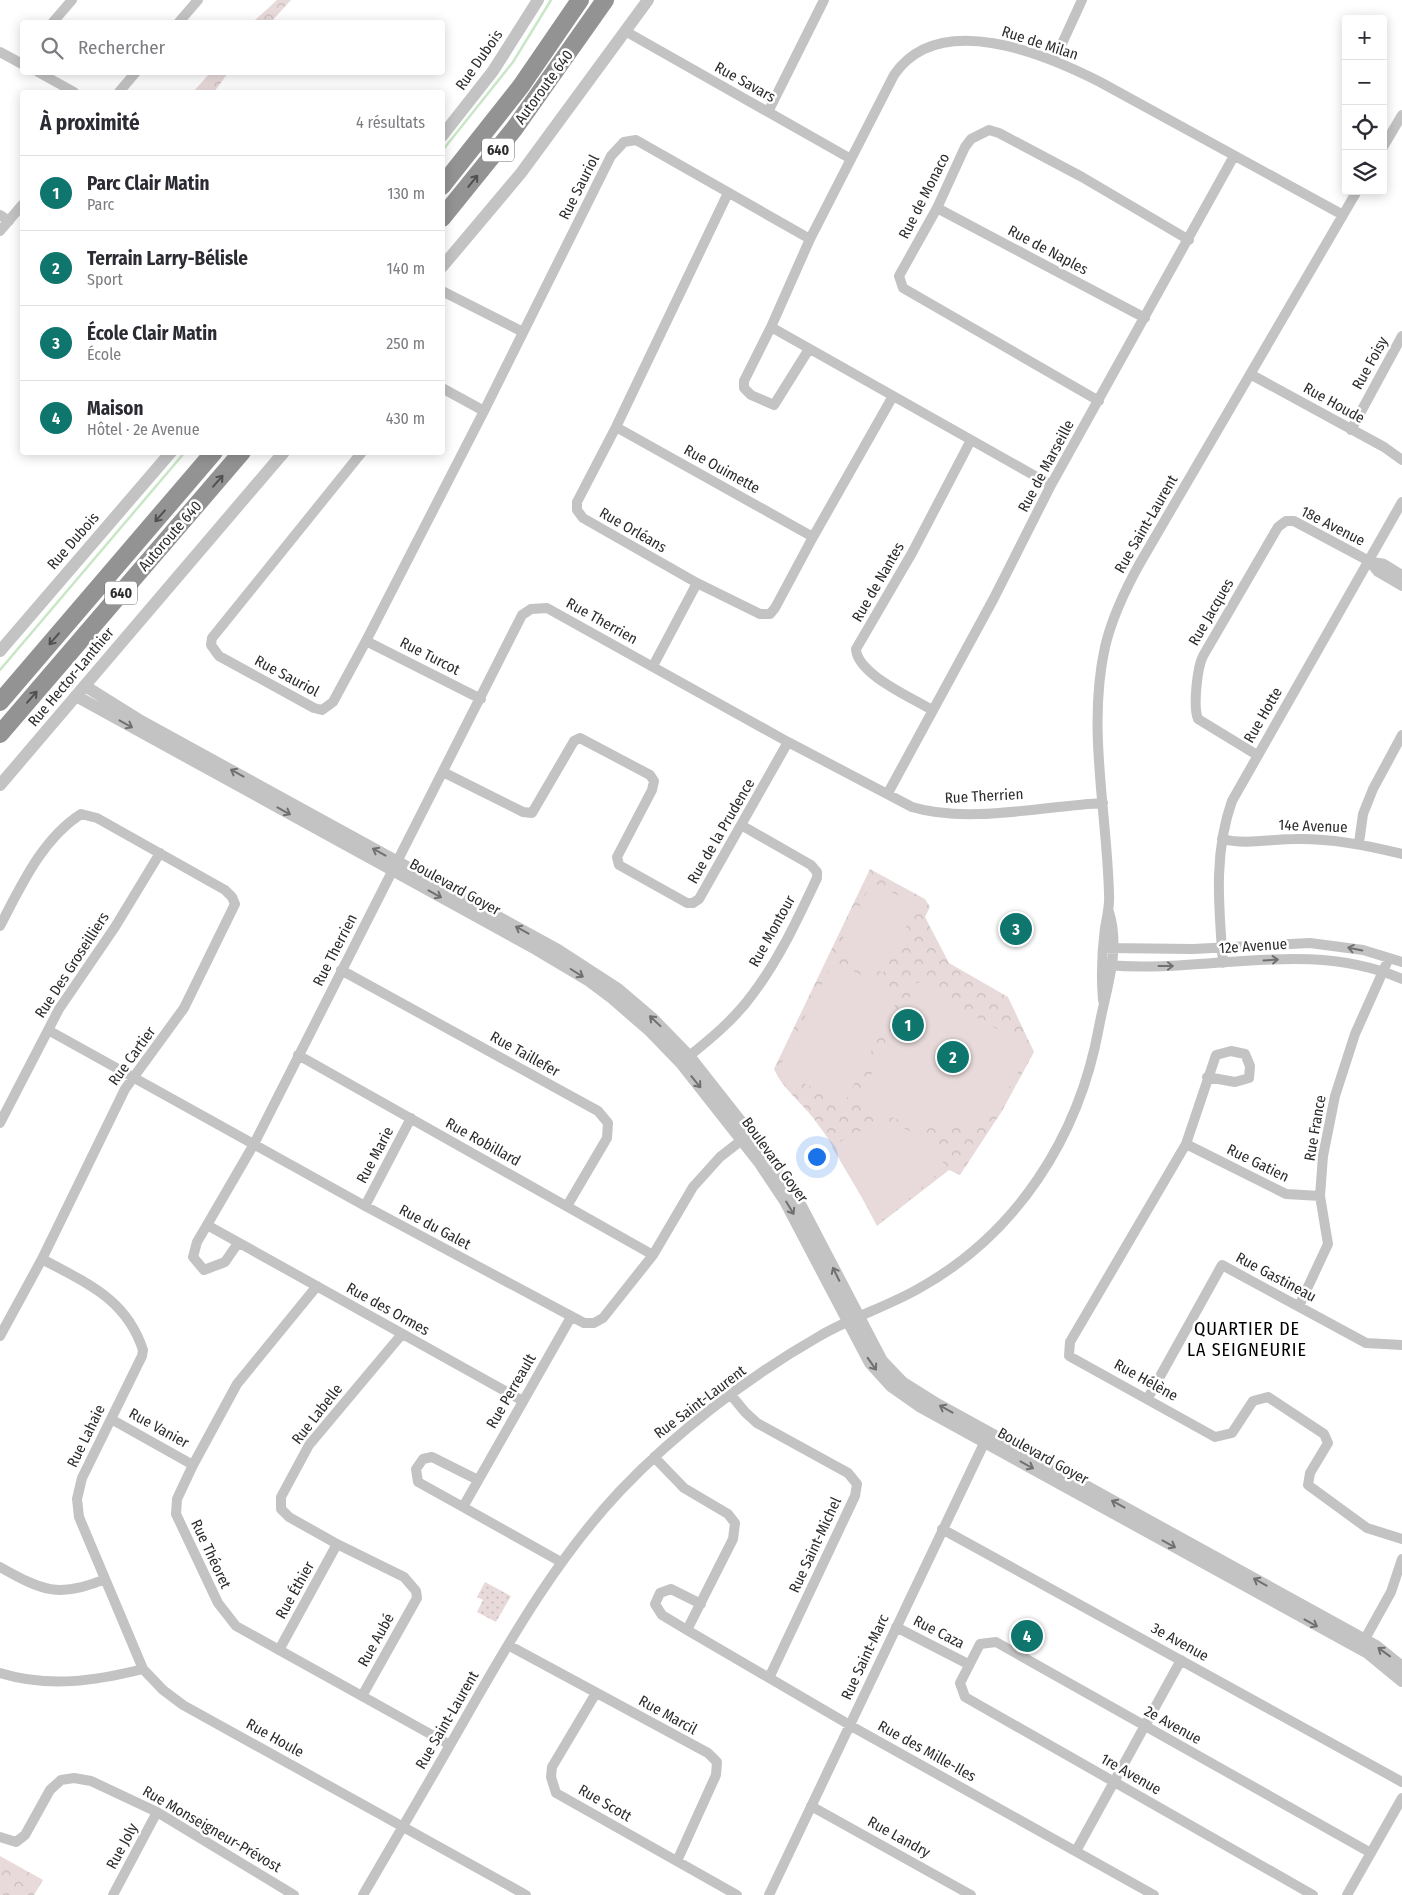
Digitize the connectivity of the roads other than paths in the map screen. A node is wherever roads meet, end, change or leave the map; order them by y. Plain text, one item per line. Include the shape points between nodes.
1 (72, 0) edge
2 (198, 0) edge
3 (538, 0) edge
4 (566, 0) edge
5 (580, 0) edge
6 (604, 0) edge
7 (613, 0) edge
8 (648, 0) edge
9 (824, 0) edge
10 (1082, 0) edge
11 (56, 20) edge
12 (181, 20) edge
13 (625, 31) junction
14 (0, 52) edge
15 (20, 61) edge
16 (1054, 61) junction
17 (43, 75) edge
18 (133, 75) edge
19 (550, 80) junction
20 (70, 90) edge
21 (121, 90) edge
22 (512, 97) junction
23 (768, 112) junction
24 (1402, 115) edge
25 (445, 132) edge
26 (1392, 133) junction
27 (1402, 138) edge
28 (1387, 141) edge
29 (1234, 156) junction
30 (852, 159) junction
31 (445, 182) edge
32 (728, 193) junction
33 (1355, 195) edge
34 (20, 207) edge
35 (937, 208) junction
36 (445, 214) edge
37 (1343, 215) junction
38 (5, 218) edge
39 (0, 231) edge
40 (810, 239) junction
41 (1189, 240) junction
42 (445, 264) edge
43 (445, 293) edge
44 (1145, 318) junction
45 (771, 327) junction
46 (523, 332) junction
47 (1402, 336) edge
48 (809, 349) junction
49 (1250, 374) junction
50 (445, 390) edge
51 (893, 396) junction
52 (1099, 401) junction
53 (484, 411) junction
54 (616, 427) junction
55 (1351, 430) junction
56 (972, 440) junction
57 (168, 455) edge
58 (211, 455) edge
59 (239, 455) edge
60 (281, 455) edge
61 (360, 455) edge
62 (1402, 460) edge
63 (1051, 485) junction
64 (1402, 502) edge
65 (1284, 522) joint
66 (813, 537) junction
67 (1369, 561) junction
68 (1402, 575) edge
69 (697, 583) junction
70 (1402, 586) edge
71 (366, 641) junction
72 (2, 646) edge
73 (653, 666) junction
74 (84, 686) junction
75 (76, 696) junction
76 (481, 698) junction
77 (0, 702) edge
78 (932, 710) junction
79 (0, 734) edge
80 (1402, 735) edge
81 (788, 742) junction
82 (1257, 755) junction
83 (443, 772) junction
84 (0, 785) edge
85 (888, 793) junction
86 (1103, 803) junction
87 (741, 825) junction
88 (1222, 838) junction
89 (1359, 843) junction
90 (160, 853) junction
91 (1402, 854) edge
92 (395, 866) junction
93 (0, 926) edge
94 (1109, 948) junction
95 (1222, 948) junction
96 (1389, 958) junction
97 (1402, 962) edge
98 (1223, 963) junction
99 (1107, 965) junction
100 (341, 970) junction
101 (1383, 972) junction
102 (1402, 979) edge
103 (48, 1030) junction
104 (298, 1055) junction
105 (685, 1060) junction
106 (133, 1076) junction
107 (1207, 1077) dead end
108 (411, 1118) junction
109 (0, 1123) edge
110 (746, 1137) junction
111 (254, 1144) junction
112 (1186, 1144) junction
113 (1320, 1196) junction
114 (365, 1206) junction
115 (567, 1206) junction
116 (207, 1225) junction
117 (238, 1243) junction
118 (654, 1255) junction
119 (42, 1259) junction
120 (317, 1286) junction
121 (1299, 1306) junction
122 (571, 1317) junction
123 (853, 1320) junction
124 (402, 1334) junction
125 (0, 1336) edge
126 (1402, 1345) edge
127 (731, 1395) junction
128 (1148, 1398) junction
129 (523, 1401) junction
130 (111, 1418) junction
131 (986, 1437) junction
132 (654, 1457) junction
133 (193, 1464) junction
134 (478, 1480) junction
135 (463, 1508) junction
136 (942, 1529) junction
137 (1402, 1539) edge
138 (337, 1544) junction
139 (1402, 1559) edge
140 (562, 1562) junction
141 (0, 1567) edge
142 (105, 1579) junction
143 (417, 1598) joint
144 (700, 1604) junction
145 (896, 1627) junction
146 (687, 1630) junction
147 (1362, 1644) junction
148 (508, 1645) junction
149 (279, 1650) junction
150 (1181, 1660) junction
151 (968, 1664) junction
152 (1402, 1667) edge
153 (144, 1668) junction
154 (0, 1672) edge
155 (769, 1678) junction
156 (1402, 1681) edge
157 (596, 1694) junction
158 (362, 1696) junction
159 (850, 1724) junction
160 (1144, 1727) junction
161 (450, 1745) junction
162 (1115, 1781) junction
163 (1402, 1782) edge
164 (1402, 1798) edge
165 (811, 1806) junction
166 (157, 1812) junction
167 (402, 1827) junction
168 (0, 1838) edge
169 (1076, 1851) junction
170 (1371, 1853) junction
171 (677, 1861) junction
172 (113, 1895) edge
173 (294, 1895) edge
174 (363, 1895) edge
175 (526, 1895) edge
176 (737, 1895) edge
177 (769, 1895) edge
178 (971, 1895) edge
179 (1154, 1895) edge
180 (1313, 1895) edge
181 (1347, 1895) edge

1 - 11 street
2 - 12 street
3 - 25 street, Rue Dubois via 493,71
4 - 22 highway
5 - 22 highway, Autoroute 640 / 640
6 - 19 highway, Autoroute 640 / 640
7 - 19 highway
8 - 13 street
9 - 23 street
10 - 16 street
13 - 23 street, Rue Savars
13 - 42 street via 521,173
14 - 15 street
16 - 29 street, Rue de Milan via 1100,82
16 - 30 street, Rue de Milan via 982,42 948,43 921,51 894,75
17 - 20 street
18 - 21 street
36 -> 19 highway, Autoroute 640 / 640
22 - 31 highway, Autoroute 640 / 640
23 - 30 street, Rue Savars
24 - 26 street
26 - 27 street
26 - 28 street
29 - 37 street, Rue de Milan
29 - 41 street, Rue de Marseille
30 - 40 street, Rue de Milan
32 - 40 street, Rue Sauriol
32 - 46 street, Rue Sauriol via 636,140 624,142 611,156
32 - 54 street, Rue Orléans
33 - 37 street, Rue Saint-Laurent
34 - 38 street
35 - 41 street, Rue de Monaco via 965,147 971,139 990,130 1082,177
35 - 44 street, Rue de Naples
35 - 52 street, Rue de Monaco via 899,276 903,288
37 - 49 street, Rue Saint-Laurent
38 - 39 street
40 - 45 street, Rue de Milan
41 - 44 street, Rue de Marseille
43 - 46 street
44 - 52 street, Rue de Marseille
45 - 48 street
45 - 48 street, Rue de Milan via 744,381 744,388 751,394 774,406
46 - 53 street, Rue Sauriol
47 - 55 street, Rue Foisy
48 - 51 street
49 - 55 street, Rue Houde
49 - 86 street, Rue Saint-Laurent via 1140,563 1114,615 1104,652 1098,699
50 - 53 street
51 - 56 street
51 - 66 street, Rue Orléans
52 - 63 street, Rue de Marseille
53 - 71 street, Rue Sauriol
54 - 66 street, Rue Ouimette
54 - 69 street, Rue Orléans via 577,502 577,510 583,518
55 - 62 street, Rue Houde
56 - 63 street
56 - 78 street, Rue de Nantes via 856,649 856,658 866,671
57 - 72 street, Rue Dubois
58 -> 77 highway, Autoroute 640 / 640
79 -> 59 highway, Autoroute 640 / 640
60 - 74 street, Rue Hector-Lanthier
61 - 71 street, Rue Sauriol via 212,638 211,645 219,656 322,710 333,702
63 - 78 street, Rue de Marseille
64 - 67 street, Rue Hotte
65 - 67 street, 18e Avenue via 1297,522
65 - 82 street, Rue Jacques via 1203,656 1199,669 1196,711 1199,721
66 - 69 street, Rue Orléans via 770,614 760,614
67 - 68 street, 18e Avenue via 1384,564
67 - 70 street, 18e Avenue via 1378,572
67 - 82 street, Rue Hotte
69 - 73 street
71 - 76 street, Rue Turcot
73 - 76 street, Rue Therrien via 547,608 531,609 522,616
73 - 81 street, Rue Therrien
74 - 75 street, Rue Hector-Lanthier
92 -> 74 street, Boulevard Goyer
75 - 84 street, Rue Hector-Lanthier
75 -> 92 street, Boulevard Goyer
76 - 83 street, Rue Therrien
78 - 85 street, Rue de Marseille
80 - 89 street via 1372,790 1363,814
81 - 85 street, Rue Therrien
81 - 87 street, Rue de la Prudence
82 - 88 street, Rue Hotte via 1232,801
83 - 87 street, Rue de la Prudence via 523,812 532,813 574,741 580,738 641,770 654,781 652,790 617,857 618,865 688,903 699,899
83 - 92 street, Rue Therrien
85 - 86 street, Rue Therrien via 912,807 932,813 974,814
86 - 94 street, Rue Saint-Laurent via 1110,912 1105,927
87 - 105 street, Rue Montour via 811,865 817,872 817,878 790,934 752,995 728,1022
88 - 89 street, 14e Avenue via 1239,841 1297,838
88 - 95 street, Rue Hotte via 1218,875
89 - 91 street, 14e Avenue
90 - 93 street via 97,818 81,814 63,825 28,873
90 - 103 street, Rue Des Groseilliers
90 - 106 street, Rue Cartier via 224,890 235,904 184,1008
92 - 100 street, Rue Therrien
92 - 105 street, Boulevard Goyer via 592,970 642,1009
94 - 95 street, 12e Avenue
94 - 99 street, Rue Saint-Laurent
96 -> 95 street, 12e Avenue via 1346,947 1310,943
95 - 98 street, Rue Hotte
96 - 97 street, 12e Avenue
96 - 101 street, Rue France
99 -> 98 street, 12e Avenue
98 -> 101 street, 12e Avenue via 1313,958
99 - 123 street, Rue Saint-Laurent via 1101,984 1103,1003 1088,1073 1076,1110 1048,1166 1024,1199 988,1238 957,1264 916,1290
100 - 104 street, Rue Therrien
100 - 115 street, Rue Taillefer via 598,1111 608,1123 607,1138
101 - 102 street, 12e Avenue
101 - 113 street, Rue France via 1355,1034 1335,1096 1323,1156
103 - 106 street, Rue du Galet
103 - 109 street, Rue Des Groseilliers
104 - 108 street, Rue Robillard
104 - 111 street, Rue Therrien
105 - 110 street, Boulevard Goyer
106 - 111 street, Rue du Galet
106 - 119 street, Rue Cartier
107 - 112 street, Rue Hélène
108 - 114 street, Rue Marie
108 - 115 street, Rue Robillard
110 - 118 street, Rue du Galet via 720,1157 693,1187
110 - 123 street, Boulevard Goyer via 800,1204
111 - 114 street, Rue du Galet
111 - 116 street
112 - 113 street, Rue Gatien via 1286,1194
112 - 128 street, Rue Hélène via 1070,1342 1069,1356
113 - 121 street, Rue France via 1328,1244
114 - 122 street, Rue du Galet
115 - 118 street, Rue Robillard
116 - 117 street, Rue des Ormes
116 - 117 street via 193,1257 204,1270 225,1262
117 - 120 street, Rue des Ormes
118 - 122 street, Rue du Galet via 603,1318 584,1324
119 - 125 street, Rue Cartier
119 - 130 street, Rue Lahaie via 109,1297 126,1316 140,1341 142,1356
120 - 124 street, Rue des Ormes
120 - 133 street, Rue Théoret via 238,1384
121 - 126 street, Rue Gastineau via 1366,1343
121 - 128 street, Rue Gastineau via 1222,1264
122 - 129 street, Rue Perreault
123 - 127 street, Rue Saint-Laurent via 817,1337
123 - 131 street, Boulevard Goyer via 882,1361 902,1382
124 - 129 street, Rue des Ormes
124 - 138 street, Rue Labelle via 309,1445 281,1497 282,1509 289,1516
127 - 132 street, Rue Saint-Laurent via 686,1428
127 - 155 street, Rue Saint-Michel via 757,1424 848,1473 857,1484 855,1496
128 - 137 street, Rue Hélène via 1215,1436 1232,1433 1253,1401 1268,1396 1324,1434 1328,1443 1310,1473 1308,1485 1367,1528
129 - 134 street, Rue Perreault
130 - 133 street, Rue Vanier
130 - 142 street, Rue Lahaie via 82,1478 77,1499 79,1517
131 - 136 street, Rue Saint-Marc
131 - 147 street, Boulevard Goyer
132 - 140 street, Rue Saint-Laurent via 612,1499
132 - 144 street via 678,1483 728,1514 735,1523 733,1539
133 - 149 street, Rue Théoret via 177,1499 176,1514 218,1604 236,1626
134 - 135 street, Rue Perreault
134 - 135 street via 432,1457 423,1459 416,1469 418,1482
135 - 140 street
136 - 145 street, Rue Saint-Marc
136 - 150 street, 3e Avenue
138 - 143 street, Rue Labelle via 404,1577 416,1591
138 - 149 street, Rue Éthier
139 - 147 street via 1391,1592
140 - 148 street, Rue Saint-Laurent
141 - 142 street via 33,1586 46,1589 73,1589
142 - 153 street, Rue Lahaie
143 - 158 street, Rue Aubé
144 - 146 street
144 - 146 street, Rue des Mille-Iles via 671,1589 657,1596 658,1612
145 - 151 street, Rue Caza
145 - 159 street, Rue Saint-Marc
146 - 155 street, Rue des Mille-Iles
152 -> 147 street, Boulevard Goyer via 1385,1652
147 - 156 street, Boulevard Goyer
148 - 157 street, Rue Marcil
148 - 161 street, Rue Saint-Laurent
149 - 158 street, Rue Théoret
150 - 160 street
150 - 163 street, 3e Avenue
151 - 160 street, 2e Avenue via 980,1644 996,1642
151 - 162 street, 1re Avenue via 960,1683 965,1697
153 - 154 street via 100,1680 54,1683
153 - 167 street, Rue Houle via 163,1690 183,1705
155 - 159 street, Rue des Mille-Iles
157 - 171 street, Rue Marcil via 708,1753 717,1762 716,1775
157 - 171 street, Rue Scott via 552,1767 551,1778 556,1793
158 - 161 street, Rue Théoret
159 - 165 street, Rue Saint-Marc
159 - 169 street, Rue des Mille-Iles
160 - 162 street
160 - 170 street, 2e Avenue
161 - 167 street, Rue Saint-Laurent
162 - 169 street
162 - 180 street, 1re Avenue
164 - 170 street
165 - 177 street, Rue Saint-Marc
165 - 178 street, Rue Landry
166 - 168 street, Rue Monseigneur-Prévost via 91,1781 61,1780 50,1790 25,1835 16,1842
166 - 172 street, Rue Joly
166 - 173 street, Rue Monseigneur-Prévost
167 - 174 street, Rue Saint-Laurent
167 - 175 street, Rue Houle
169 - 179 street, Rue des Mille-Iles
170 - 181 street
171 - 176 street, Rue Scott

